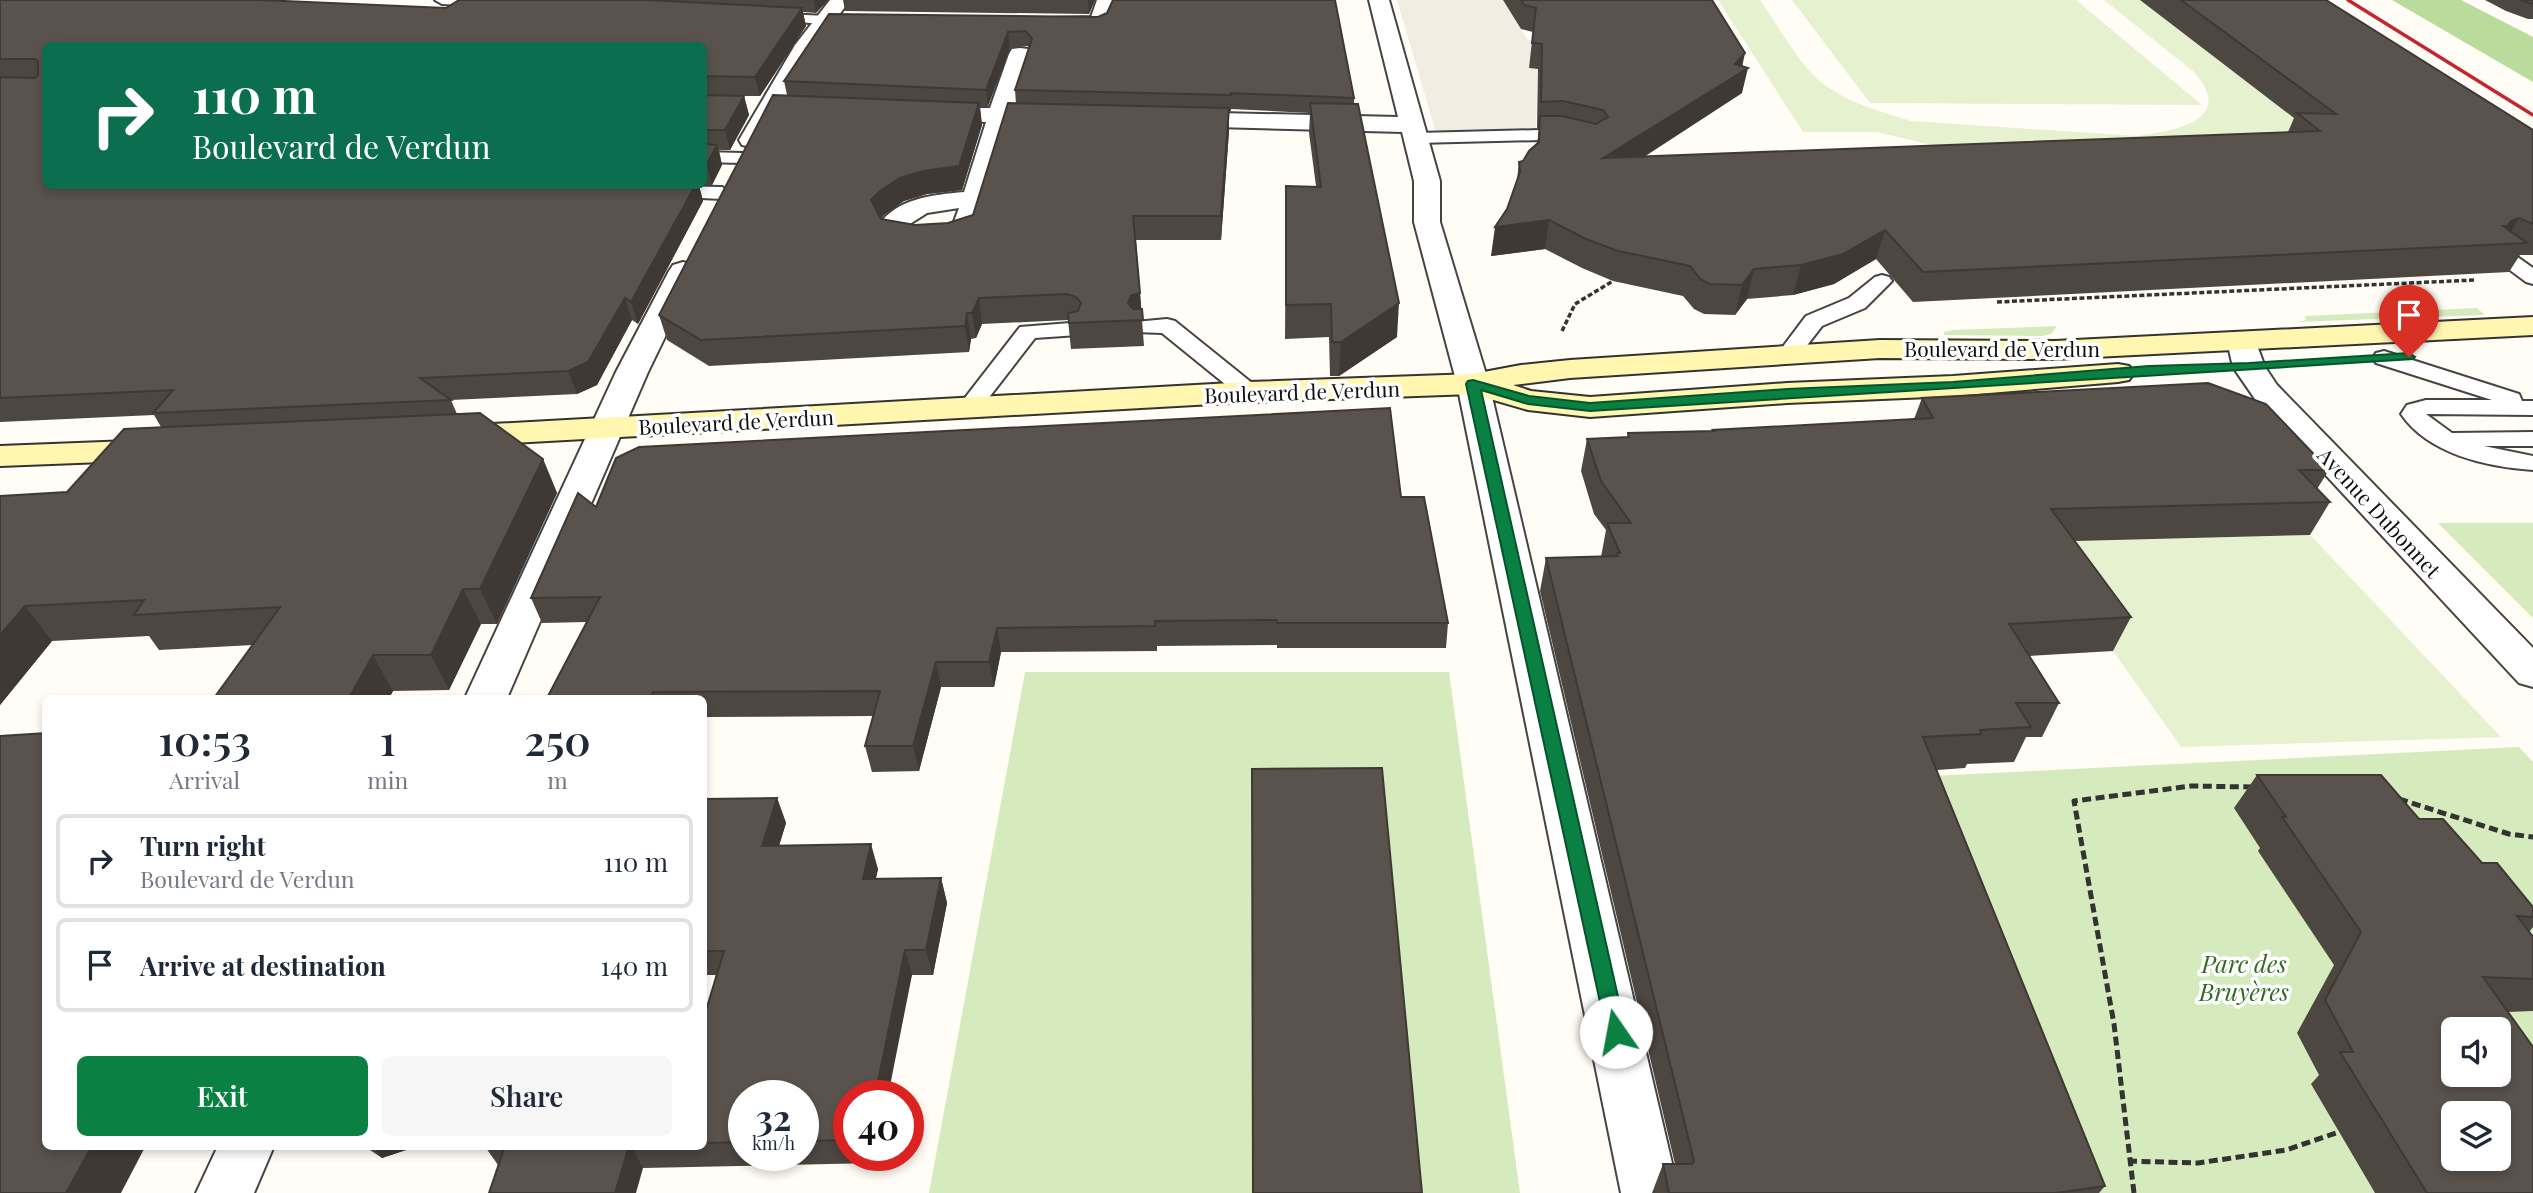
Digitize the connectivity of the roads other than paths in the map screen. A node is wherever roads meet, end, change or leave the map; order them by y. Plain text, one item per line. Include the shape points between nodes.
1 (442, 0) edge
2 (1107, 0) edge
3 (1379, 0) edge
4 (511, 4) edge
5 (840, 13) edge
6 (758, 16) edge
7 (1036, 21) edge
8 (1020, 54) edge
9 (759, 106) junction
10 (796, 109) edge
11 (904, 113) edge
12 (998, 116) junction
13 (1083, 117) edge
14 (1150, 119) edge
15 (1415, 131) junction
16 (1591, 143) edge
17 (707, 157) edge
18 (742, 158) junction
19 (651, 191) edge
20 (975, 199) edge
21 (716, 204) joint
22 (693, 250) edge
23 (2502, 255) edge
24 (2533, 278) edge
25 (1882, 281) dead end
26 (2533, 326) edge
27 (1143, 327) edge
28 (1070, 330) edge
29 (2533, 350) edge
30 (2245, 354) junction
31 (1787, 356) junction
32 (2384, 358) junction
33 (1473, 384) junction
34 (1250, 392) junction
35 (2533, 406) edge
36 (969, 408) junction
37 (608, 428) junction
38 (429, 438) edge
39 (2447, 438) junction
40 (2533, 439) edge
41 (180, 449) edge
42 (0, 456) edge
43 (2533, 463) edge
44 (2533, 673) edge
45 (487, 695) edge
46 (244, 1150) edge
47 (225, 1193) edge
48 (1650, 1193) edge

1 - 4 lane
2 - 7 street via 1098,23
3 - 15 street
5 - 6 lane
5 - 9 street via 806,44
8 - 12 street
9 - 10 street
9 - 18 street
11 - 12 street
12 - 13 street
12 - 20 street
14 - 15 street
15 - 16 lane via 1559,135
15 - 33 street via 1427,181 1427,222
17 - 18 lane
18 - 21 street
19 - 21 lane
22 - 37 street
23 - 24 lane
25 - 31 lane via 1857,303 1814,321
26 - 30 main road, Boulevard de Verdun
27 - 34 lane via 1167,326
28 - 36 lane via 1028,332
29 - 32 main road, Boulevard de Verdun
30 - 31 main road, Boulevard de Verdun via 1880,349
30 - 32 main road, Boulevard de Verdun
30 - 33 main road, Boulevard de Verdun via 2149,370 1953,386 1590,407 1528,400
30 - 44 street, Avenue Dubonnet via 2274,400
31 - 33 main road, Boulevard de Verdun via 1570,369
32 - 35 lane
33 - 34 main road, Boulevard de Verdun
33 - 48 street
34 - 36 main road, Boulevard de Verdun
35 - 39 lane via 2414,410 2417,422
36 - 37 main road, Boulevard de Verdun
37 - 38 main road, Boulevard de Verdun
37 - 45 street
39 - 40 lane
39 - 43 lane via 2497,459
41 - 42 main road
46 - 47 street

